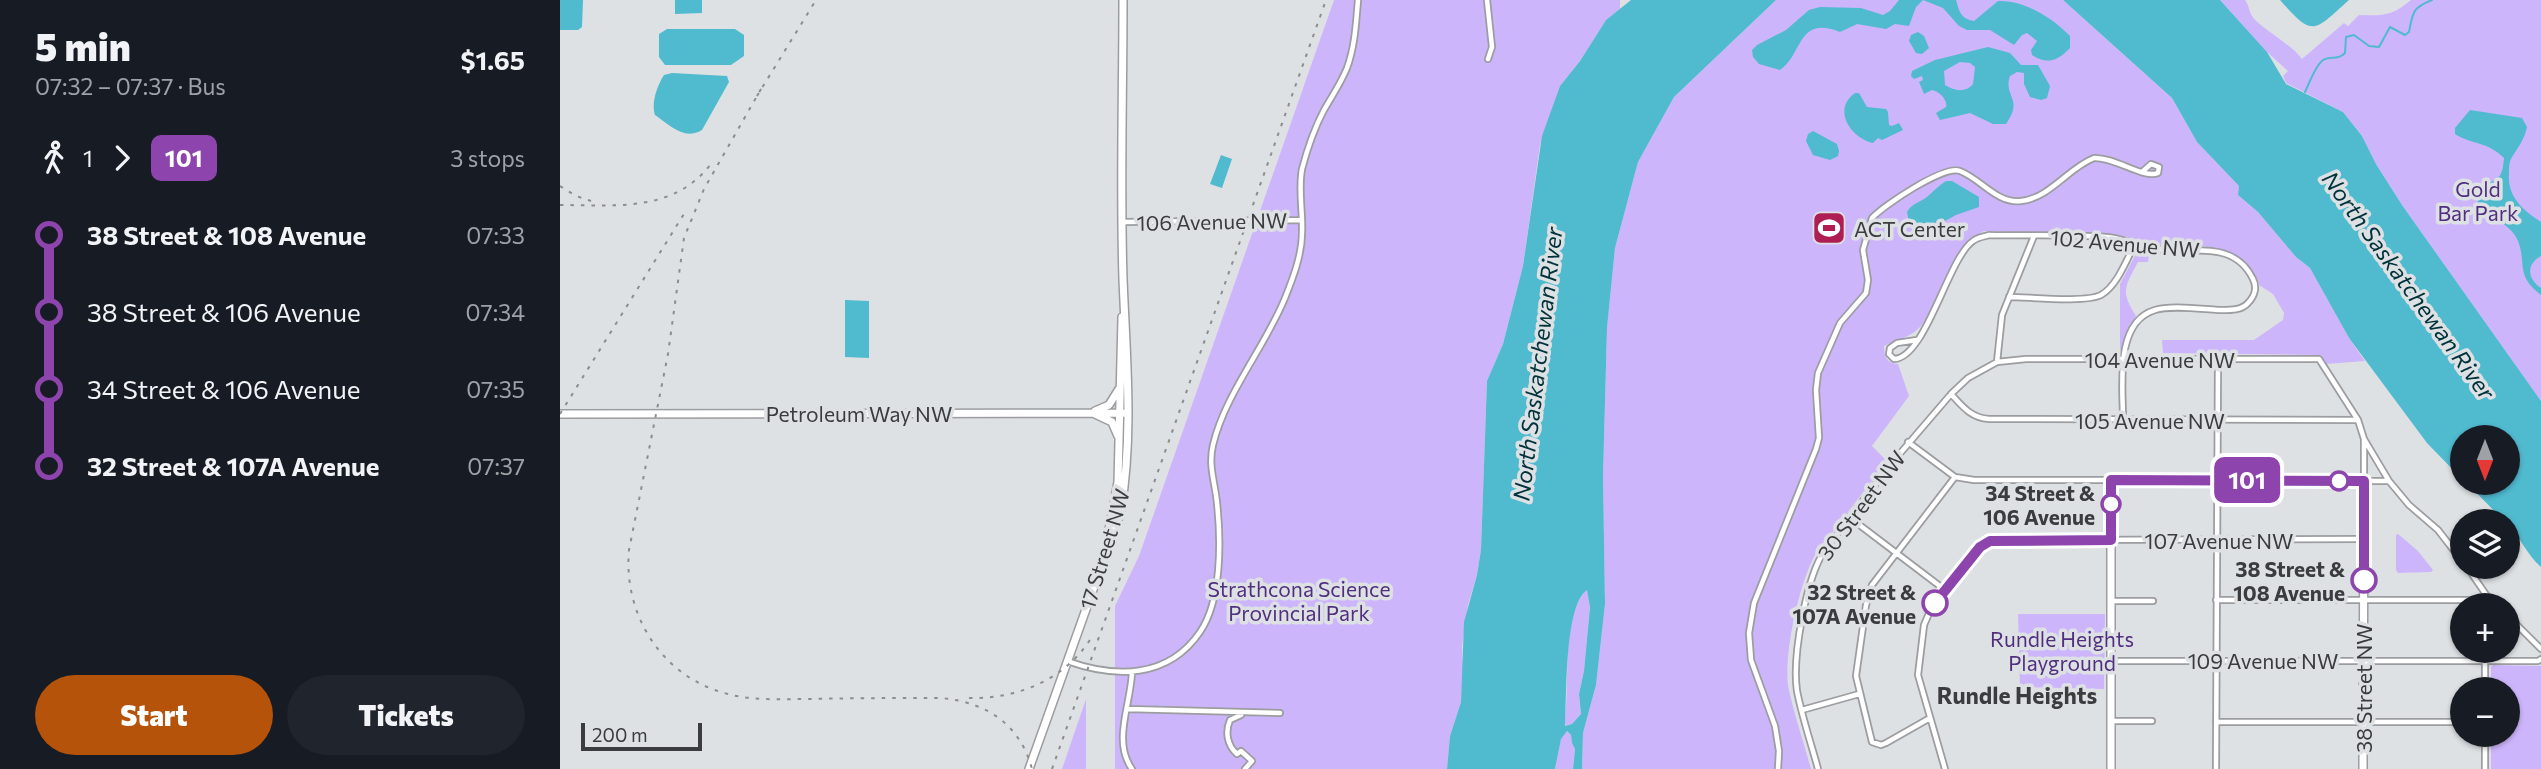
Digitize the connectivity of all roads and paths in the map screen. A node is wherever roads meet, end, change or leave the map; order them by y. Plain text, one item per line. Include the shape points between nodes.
1 (1123, 0) edge
2 (1358, 0) edge
3 (1488, 0) edge
4 (1488, 59) dead end
5 (2142, 172) dead end
6 (1302, 220) junction
7 (1123, 222) junction
8 (2035, 236) junction
9 (2134, 246) junction
10 (1123, 279) junction
11 (2009, 297) junction
12 (1917, 340) junction
13 (2122, 358) junction
14 (2218, 359) junction
15 (1997, 362) junction
16 (1121, 385) junction
17 (1951, 394) junction
18 (1091, 412) junction
19 (1124, 413) junction
20 (560, 414) edge
21 (2123, 419) junction
22 (2218, 420) junction
23 (2358, 420) junction
24 (2364, 439) junction
25 (1908, 442) junction
26 (1121, 443) junction
27 (1955, 477) junction
28 (2111, 480) junction
29 (2216, 480) junction
30 (2364, 481) junction
31 (2389, 481) junction
32 (1850, 517) junction
33 (2364, 539) junction
34 (2111, 540) junction
35 (2216, 540) junction
36 (2450, 546) edge
37 (1898, 553) junction
38 (1101, 566) junction
39 (1945, 590) junction
40 (2216, 600) junction
41 (2364, 600) junction
42 (2450, 600) edge
43 (2111, 601) junction
44 (2153, 601) dead end
45 (2520, 628) edge
46 (2541, 649) edge
47 (2541, 659) edge
48 (2216, 660) junction
49 (2363, 660) junction
50 (1068, 661) junction
51 (2111, 661) junction
52 (2450, 661) edge
53 (2520, 661) edge
54 (1132, 672) junction
55 (1859, 694) junction
56 (1128, 709) junction
57 (1802, 710) junction
58 (1252, 713) junction
59 (1280, 713) dead end
60 (1930, 718) junction
61 (2111, 721) junction
62 (2152, 721) dead end
63 (2216, 722) junction
64 (2363, 722) junction
65 (2450, 722) edge
66 (2485, 747) edge
67 (1029, 769) edge
68 (1132, 769) edge
69 (1245, 769) edge
70 (1779, 769) edge
71 (1818, 769) edge
72 (1945, 769) edge
73 (2111, 769) edge
74 (2216, 769) edge
75 (2363, 769) edge
76 (2485, 769) edge

1 - 7 street, 17 Street NW
2 - 6 street via 1350,59 1318,122 1302,170
3 - 4 street via 1492,47
5 - 70 street via 2105,158 2091,159 2035,198 2014,202 1961,171 1946,171 1869,223 1863,250 1868,287 1840,323 1821,365 1816,390 1816,449 1754,603 1749,633 1751,660 1776,731
6 - 7 street, 106 Avenue NW
6 - 54 street via 1299,260 1285,298 1213,446 1210,467 1219,531 1211,611 1187,647 1158,665
7 - 10 street, 17 Street NW
8 - 9 street, 102 Avenue NW via 2107,237
8 - 11 street
8 - 12 street, 102 Avenue NW via 1989,236 1973,241
9 - 11 street via 2114,283 2101,295
9 - 13 street, 102 Avenue NW via 2219,252 2250,275 2254,294 2250,302 2230,310 2154,310 2133,328
10 - 16 street, 17 Street NW
10 - 19 street, 17 Street NW
11 - 15 street via 2000,323
12 - 12 street via 1900,359 1889,354 1897,343
13 - 14 street, 104 Avenue NW
13 - 15 street, 104 Avenue NW
13 - 21 street
14 - 22 street
14 - 23 street, 104 Avenue NW via 2319,359
15 - 17 street, 30 Street NW
16 - 18 street via 1109,405
16 - 19 street, 17 Street NW
17 - 21 street, 105 Avenue NW via 1983,419
17 - 25 street, 30 Street NW
18 - 19 street, Petroleum Way NW
18 - 20 street, Petroleum Way NW
18 - 26 street via 1112,422
19 - 26 street, 17 Street NW
19 - 38 street, 17 Street NW via 1124,493
21 - 22 street, 105 Avenue NW
22 - 23 street, 105 Avenue NW
22 - 29 street
23 - 24 street
24 - 30 street, 38 Street NW
24 - 31 street
25 - 27 street
25 - 32 street, 30 Street NW
26 - 38 street, 17 Street NW via 1117,492
27 - 28 street
27 - 37 street
28 - 29 street
28 - 34 street
29 - 30 street
29 - 35 street
30 - 31 street
30 - 33 street, 38 Street NW
31 - 36 street
32 - 37 street
32 - 57 street, 30 Street NW via 1818,560 1809,584 1796,677
33 - 35 street, 107 Avenue NW
33 - 41 street, 38 Street NW
34 - 35 street, 107 Avenue NW
34 - 39 street, 107 Avenue NW via 1990,541
34 - 43 street
35 - 40 street
37 - 39 street
37 - 55 street via 1868,593 1856,676
38 - 50 street, 17 Street NW
39 - 60 street via 1926,618 1918,669
40 - 41 street
40 - 48 street
41 - 42 street
41 - 49 street, 38 Street NW
43 - 44 street
43 - 51 street
45 - 46 street
47 - 53 street, 109 Avenue NW
48 - 49 street, 109 Avenue NW
48 - 51 street, 109 Avenue NW
48 - 63 street
49 - 52 street, 109 Avenue NW
49 - 64 street, 38 Street NW
50 - 54 street via 1099,671
50 - 67 street, 17 Street NW
51 - 61 street
54 - 56 street
55 - 57 street
55 - 60 street via 1877,744
56 - 58 street
56 - 68 street via 1122,743
57 - 71 street, 30 Street NW
58 - 59 street
58 - 69 street via 1233,717 1228,725 1230,746 1252,761
60 - 72 street
61 - 62 street
61 - 73 street
63 - 64 street
63 - 74 street
64 - 65 street
64 - 75 street, 38 Street NW
66 - 76 street

